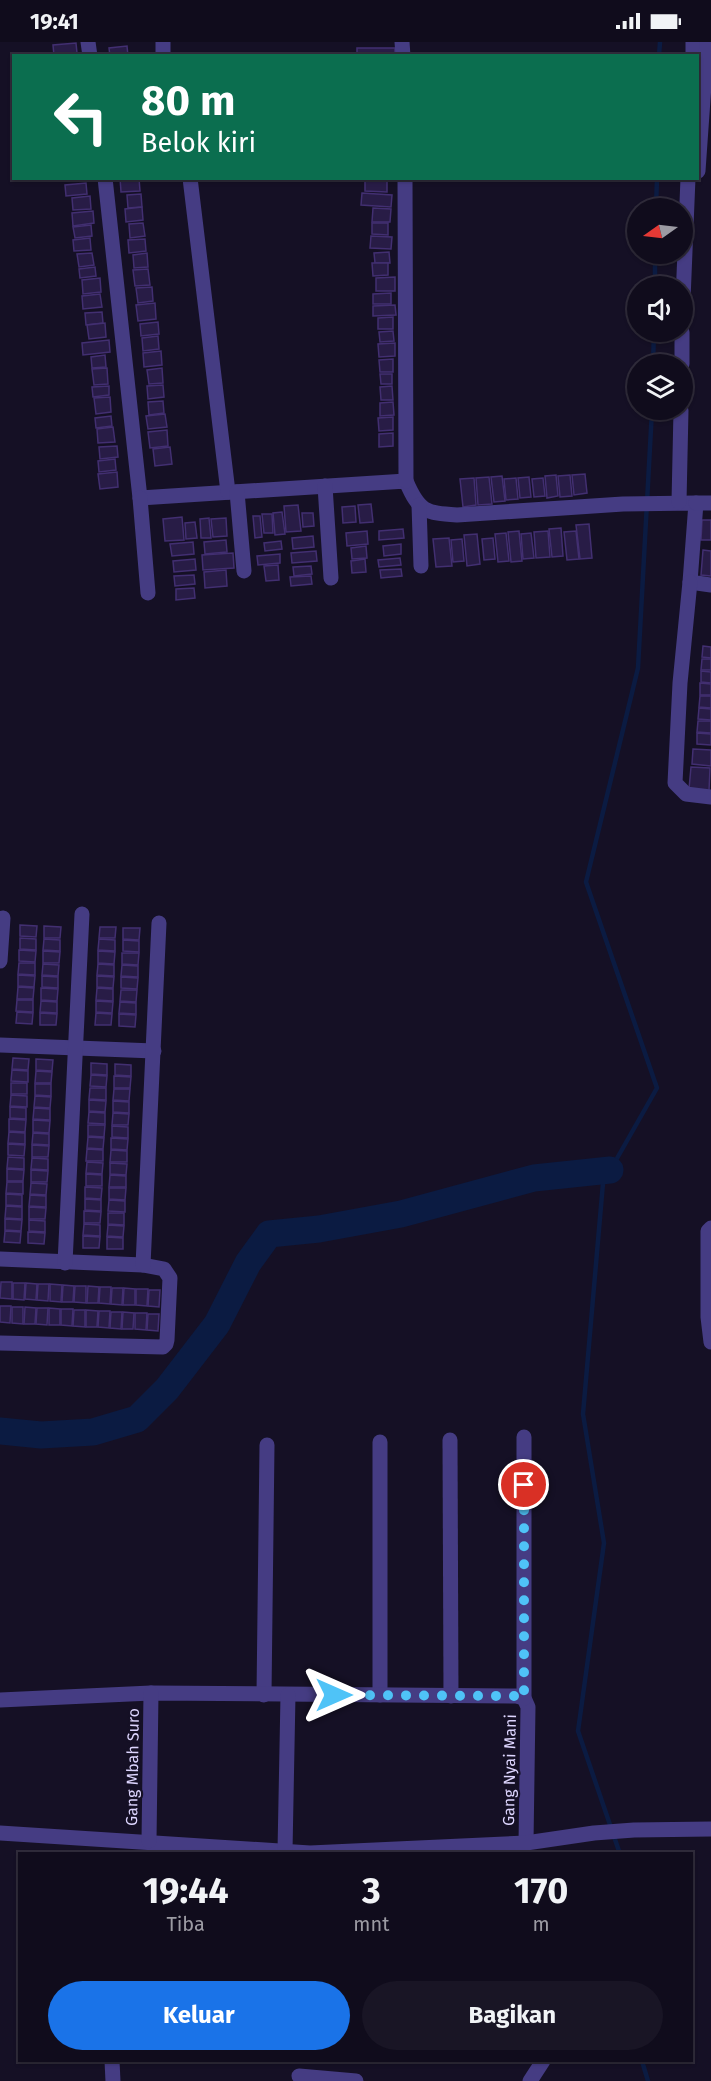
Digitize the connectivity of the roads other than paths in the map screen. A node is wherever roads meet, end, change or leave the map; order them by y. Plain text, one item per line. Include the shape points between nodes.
1 (707, 42) edge
2 (706, 133) edge
3 (699, 166) edge
4 (105, 180) edge
5 (190, 180) edge
6 (405, 180) edge
7 (688, 180) edge
8 (697, 180) edge
9 (695, 195) dead end
10 (684, 276) edge
11 (680, 420) edge
12 (406, 481) junction
13 (325, 486) junction
14 (233, 492) junction
15 (140, 498) junction
16 (671, 503) junction
17 (703, 503) edge
18 (419, 505) junction
19 (421, 566) dead end
20 (244, 571) dead end
21 (331, 578) dead end
22 (690, 582) junction
23 (711, 585) edge
24 (148, 593) dead end
25 (711, 797) edge
26 (82, 914) dead end
27 (3, 918) dead end
28 (159, 923) dead end
29 (0, 961) edge
30 (0, 1045) edge
31 (75, 1049) junction
32 (154, 1051) junction
33 (711, 1228) edge
34 (0, 1259) edge
35 (65, 1263) junction
36 (143, 1265) junction
37 (711, 1342) edge
38 (0, 1343) edge
39 (524, 1437) dead end
40 (450, 1440) dead end
41 (380, 1442) dead end
42 (267, 1445) dead end
43 (151, 1693) junction
44 (264, 1695) junction
45 (288, 1695) junction
46 (380, 1695) junction
47 (451, 1696) junction
48 (524, 1698) junction
49 (0, 1700) edge
50 (711, 1829) edge
51 (0, 1833) edge
52 (149, 1841) junction
53 (526, 1843) junction
54 (81, 1846) edge
55 (285, 1851) junction
56 (298, 1852) edge
57 (332, 1852) edge
58 (112, 2062) edge
59 (542, 2062) edge
60 (299, 2073) edge
61 (113, 2081) edge
62 (356, 2081) edge
63 (530, 2081) edge

1 - 2 street
2 - 3 street
4 - 15 street
5 - 14 street
6 - 12 street
7 - 10 street
8 - 9 street
11 - 16 street
12 - 13 street
12 - 18 street
13 - 14 street
13 - 21 street
14 - 15 street
14 - 20 street
15 - 24 street
16 - 17 street
16 - 18 street via 458,515 433,514
17 - 22 street
18 - 19 street
22 - 23 street
22 - 25 street via 675,783 686,794
26 - 31 street
27 - 29 street
28 - 32 street
30 - 31 street
31 - 32 street
31 - 35 street
32 - 36 street
33 - 37 street
34 - 35 street
35 - 36 street
36 - 38 street via 164,1269 170,1278 167,1340 163,1347
39 - 48 street, Gang Nyai Mani
40 - 47 street
41 - 46 street
42 - 44 street
43 - 44 street
43 - 49 street
43 - 52 street, Gang Mbah Suro
44 - 45 street
45 - 46 street
45 - 55 street
46 - 47 street
47 - 48 street
48 - 53 street, Gang Nyai Mani via 528,1707
50 - 53 street via 594,1833
51 - 54 street
52 - 54 street
52 - 55 street
53 - 57 street
55 - 56 street
58 - 61 street
59 - 63 street
60 - 62 street

